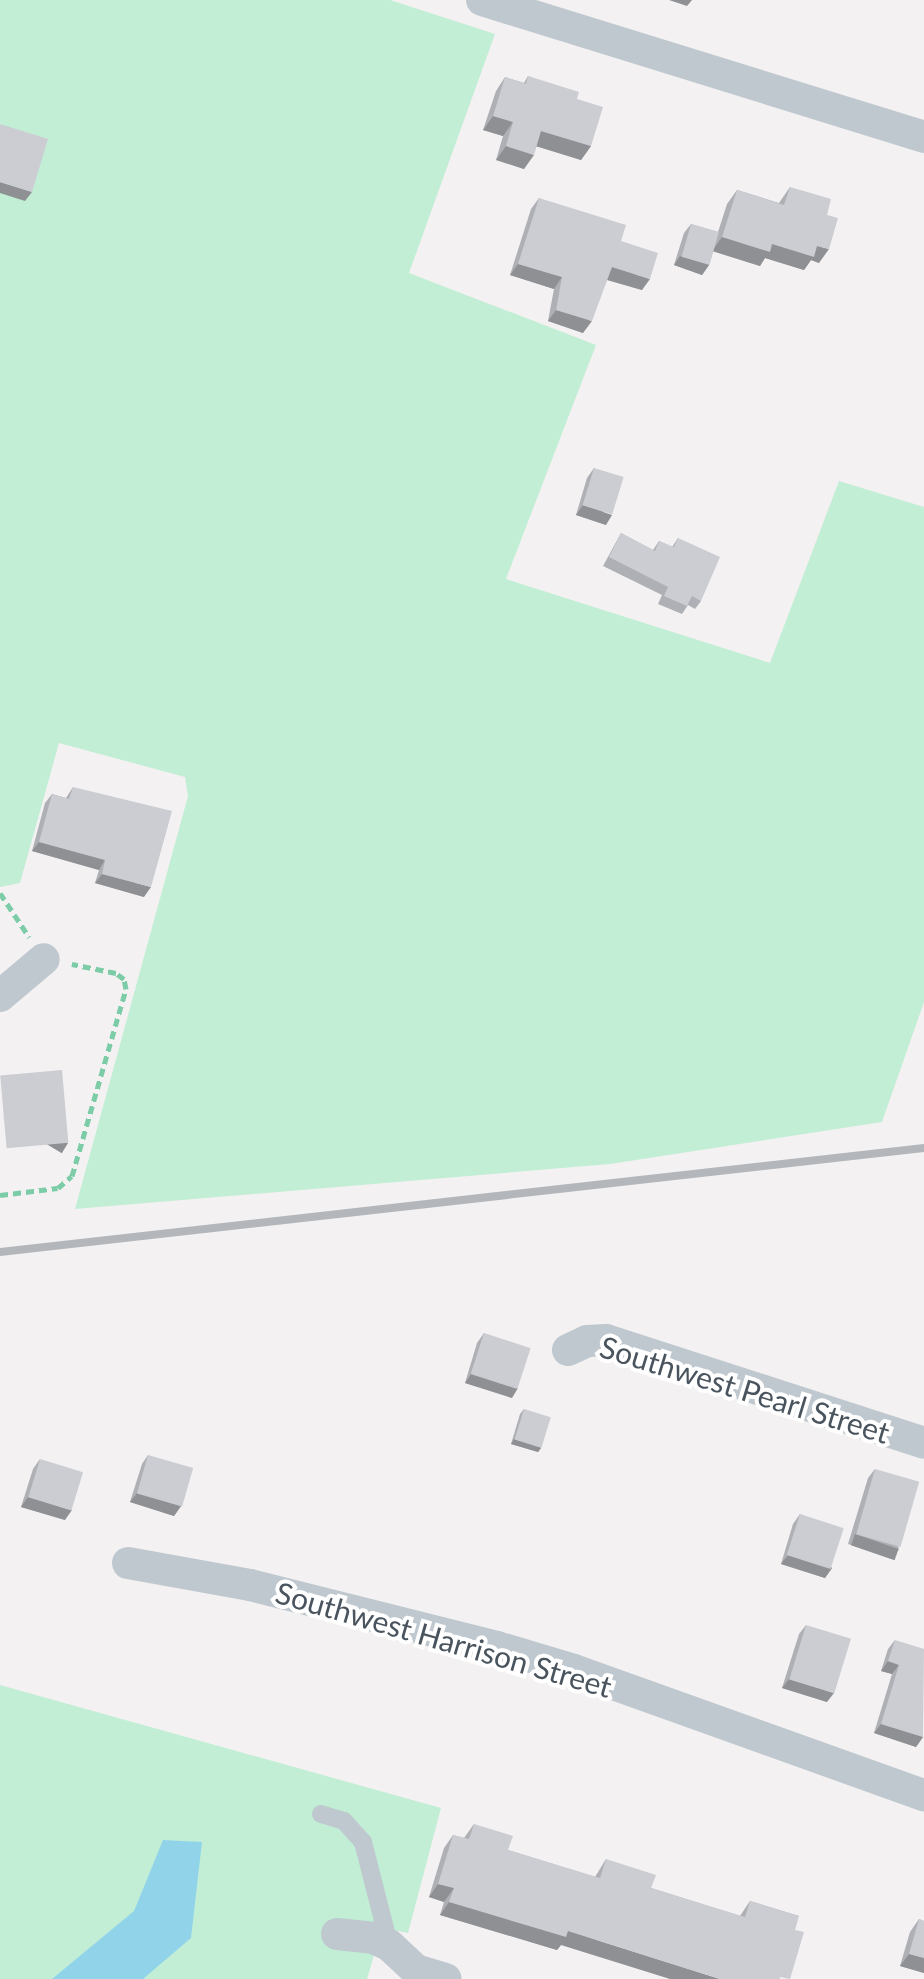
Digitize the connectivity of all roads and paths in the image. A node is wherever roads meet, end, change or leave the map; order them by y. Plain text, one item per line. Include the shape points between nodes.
1 (482, 0) edge
2 (924, 138) edge
3 (0, 893) edge
4 (44, 959) junction
5 (0, 996) edge
6 (0, 1194) edge
7 (568, 1350) dead end
8 (924, 1443) edge
9 (128, 1563) dead end
10 (924, 1795) edge
11 (321, 1814) dead end
12 (336, 1934) dead end
13 (389, 1944) junction
14 (446, 1979) edge

1 - 2 street
3 - 4 path
4 - 5 street
4 - 6 path via 116,973 126,988 68,1183
7 - 8 street, Southwest Pearl Street via 606,1340
9 - 10 street, Southwest Harrison Street via 250,1585 574,1670
11 - 13 lane via 344,1821 363,1842
12 - 13 street
13 - 14 street via 416,1970

